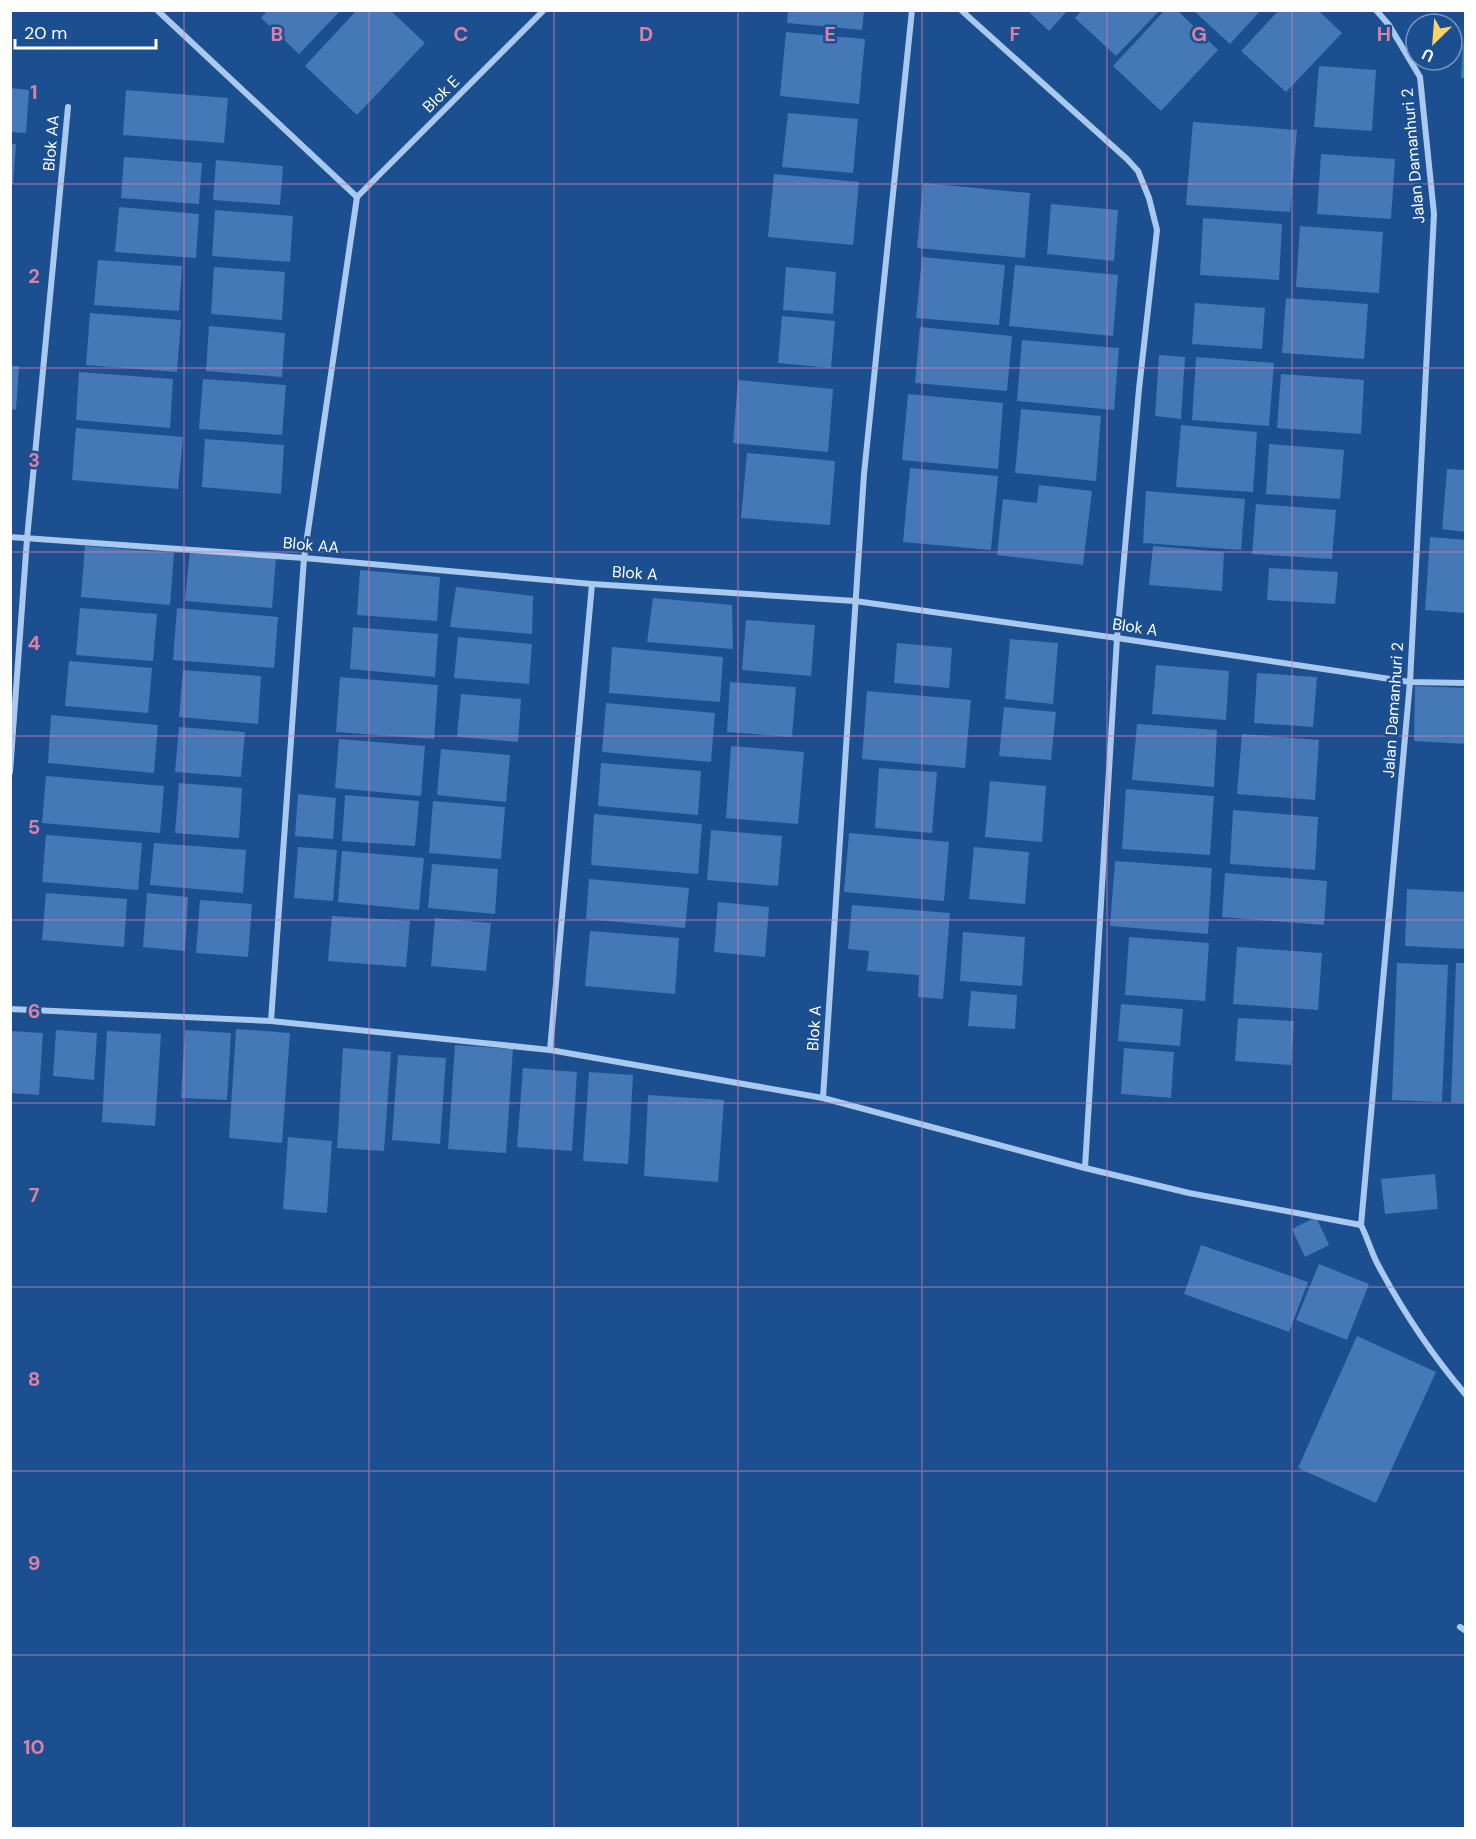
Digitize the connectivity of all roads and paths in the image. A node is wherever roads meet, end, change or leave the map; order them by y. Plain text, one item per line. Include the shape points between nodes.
1 (157, 10) edge
2 (544, 10) edge
3 (912, 10) edge
4 (962, 10) edge
5 (1376, 10) edge
6 (68, 107) dead end
7 (357, 197) junction
8 (10, 537) edge
9 (27, 539) junction
10 (304, 558) junction
11 (592, 584) junction
12 (855, 601) junction
13 (1117, 638) junction
14 (1410, 682) junction
15 (1466, 683) edge
16 (10, 772) edge
17 (10, 1010) edge
18 (271, 1021) junction
19 (550, 1050) junction
20 (824, 1098) junction
21 (1085, 1168) junction
22 (1361, 1225) junction
23 (1466, 1395) edge

1 - 7 street
2 - 7 street, Blok E
3 - 12 street via 864,474
4 - 13 street via 1128,159 1138,171 1149,198 1157,231
5 - 14 street, Jalan Damanhuri 2 via 1420,77 1434,214
6 - 9 street, Blok AA
7 - 10 street
8 - 9 street, Blok AA
9 - 10 street, Blok AA
9 - 16 street, Blok AA
10 - 11 street, Blok AA
10 - 18 street
11 - 12 street, Blok A
11 - 19 street
12 - 13 street, Blok A
12 - 20 street, Blok A
13 - 14 street, Blok A
13 - 21 street
14 - 15 street, Blok A
14 - 22 street, Jalan Damanhuri 2
17 - 18 street
18 - 19 street
19 - 20 street
20 - 21 street
21 - 22 street via 1190,1193
22 - 23 street, Jalan Damanhuri 2 via 1376,1262 1405,1311

